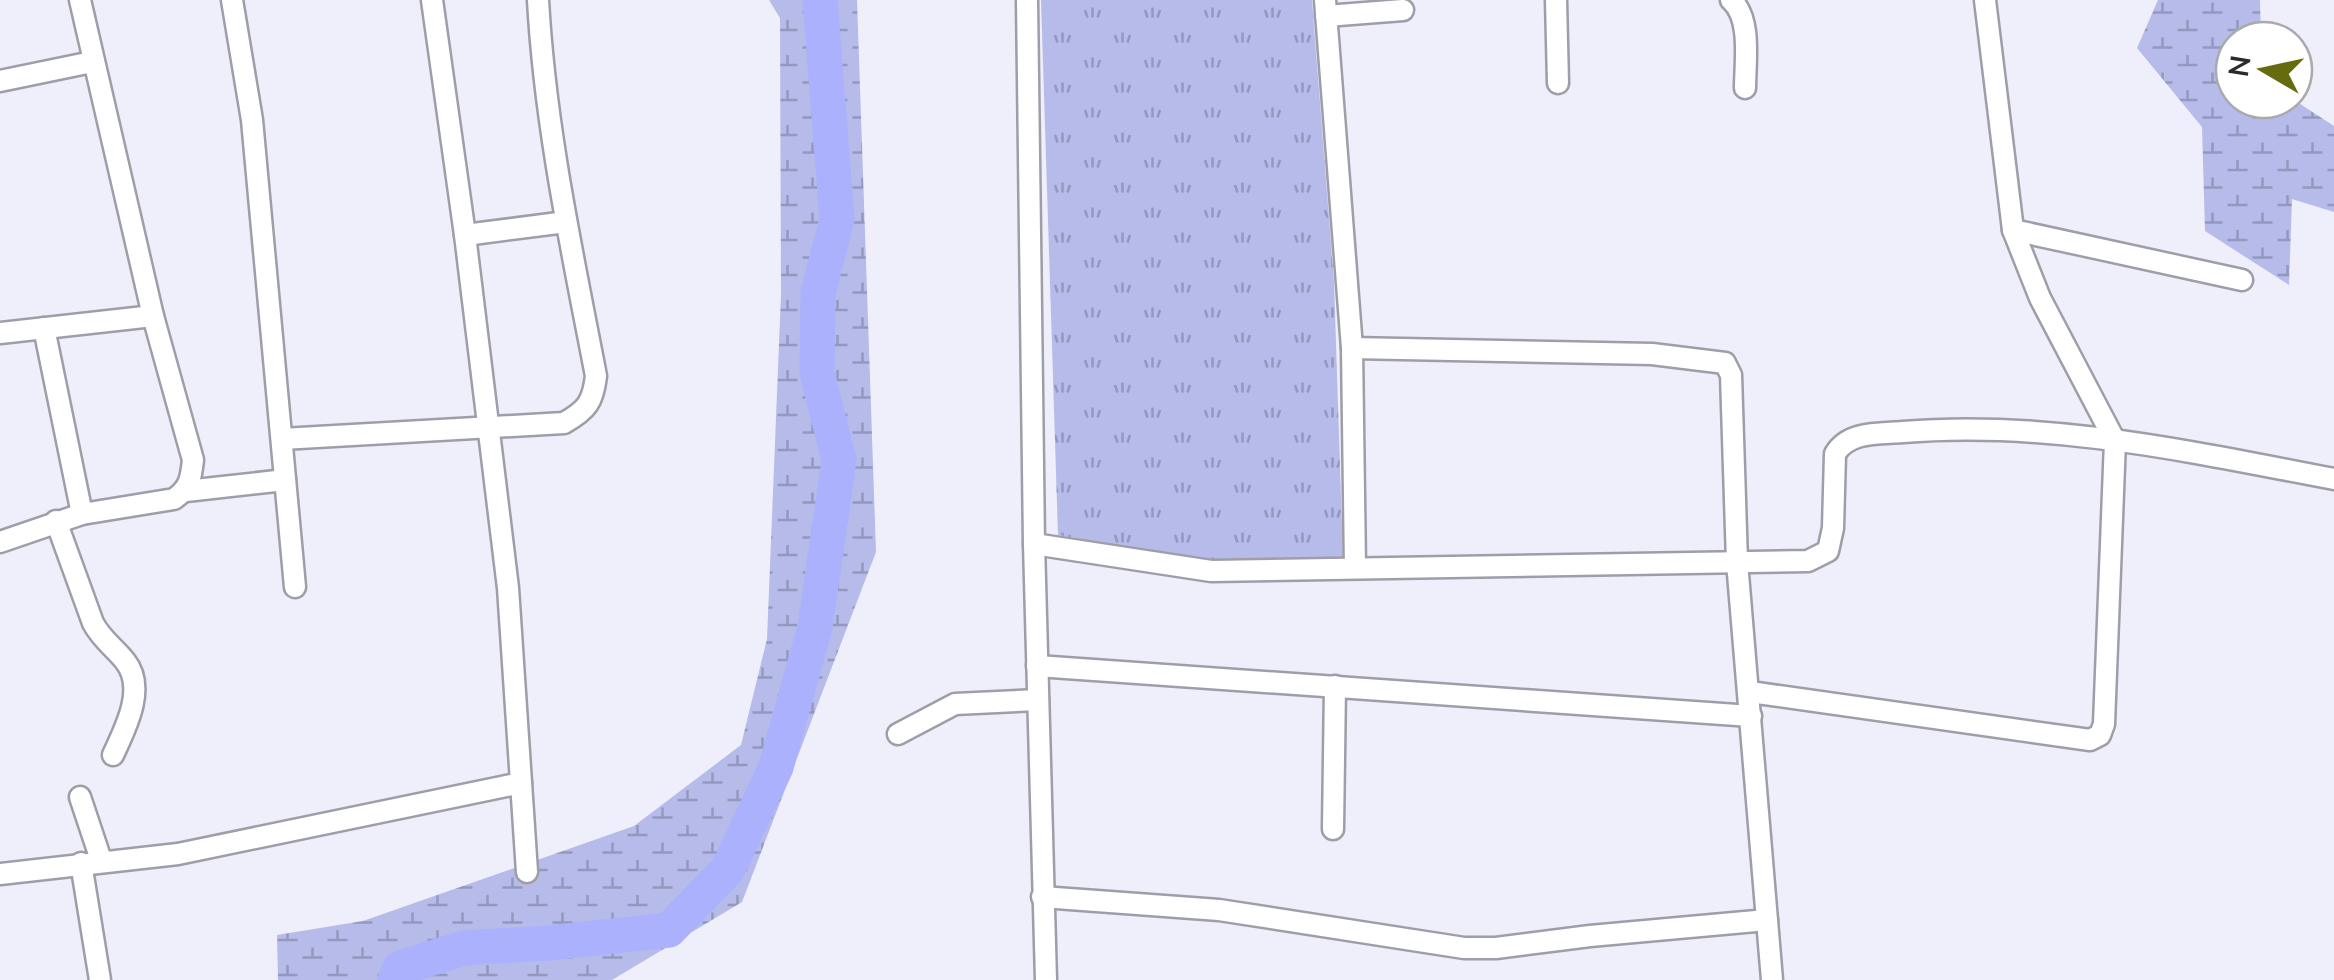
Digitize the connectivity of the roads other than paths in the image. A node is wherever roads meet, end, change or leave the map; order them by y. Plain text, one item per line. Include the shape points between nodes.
1 (80, 0) edge
2 (232, 0) edge
3 (432, 0) edge
4 (538, 0) edge
5 (1027, 0) edge
6 (1556, 0) edge
7 (1731, 0) edge
8 (1985, 0) edge
9 (1326, 8) edge
10 (1403, 10) dead end
11 (92, 62) junction
12 (0, 82) edge
13 (1558, 83) dead end
14 (1745, 88) dead end
15 (566, 222) junction
16 (2013, 230) junction
17 (465, 236) junction
18 (2242, 280) dead end
19 (153, 316) junction
20 (44, 328) junction
21 (0, 333) edge
22 (1352, 348) junction
23 (490, 428) junction
24 (282, 440) junction
25 (2116, 441) junction
26 (2334, 479) edge
27 (285, 480) junction
28 (186, 491) junction
29 (82, 514) junction
30 (56, 521) junction
31 (0, 542) edge
32 (1034, 544) junction
33 (1737, 562) junction
34 (1355, 568) junction
35 (295, 587) dead end
36 (1037, 666) junction
37 (1335, 686) junction
38 (1750, 692) junction
39 (1038, 700) junction
40 (1751, 716) junction
41 (898, 734) dead end
42 (113, 755) dead end
43 (521, 782) junction
44 (80, 796) dead end
45 (1333, 830) dead end
46 (91, 862) junction
47 (527, 872) dead end
48 (0, 874) edge
49 (1042, 897) junction
50 (1767, 920) junction
51 (100, 980) edge
52 (1046, 980) edge
53 (1772, 980) edge

1 - 11 street
2 - 24 street via 252,120
3 - 17 street
4 - 15 street
5 - 32 street
6 - 13 street
7 - 14 street via 1740,9 1746,40
8 - 16 street
9 - 10 street
9 - 22 street
11 - 12 street
11 - 19 street
15 - 17 street
15 - 23 street via 596,376 593,400 564,424
16 - 18 street
16 - 25 street via 2040,298
17 - 23 street
19 - 20 street
19 - 28 street via 193,460
20 - 21 street
20 - 29 street
22 - 33 street via 1652,354 1725,363 1731,374
22 - 34 street
23 - 24 street
23 - 43 street
24 - 27 street
25 - 26 street
25 - 33 street via 2023,430 1861,435 1835,454 1828,552 1808,562
25 - 38 street via 2100,736 2090,740
27 - 28 street
27 - 35 street
28 - 29 street
29 - 30 street
30 - 31 street
30 - 42 street via 102,639 133,674 130,719
32 - 34 street via 1211,571
32 - 36 street
33 - 34 street
33 - 38 street
36 - 37 street
36 - 39 street
37 - 40 street
37 - 45 street
38 - 40 street
39 - 41 street via 954,704
39 - 49 street
40 - 50 street
43 - 46 street via 178,854
43 - 47 street
44 - 46 street
46 - 48 street
46 - 51 street
49 - 50 street via 1219,910 1464,948
49 - 52 street
50 - 53 street

